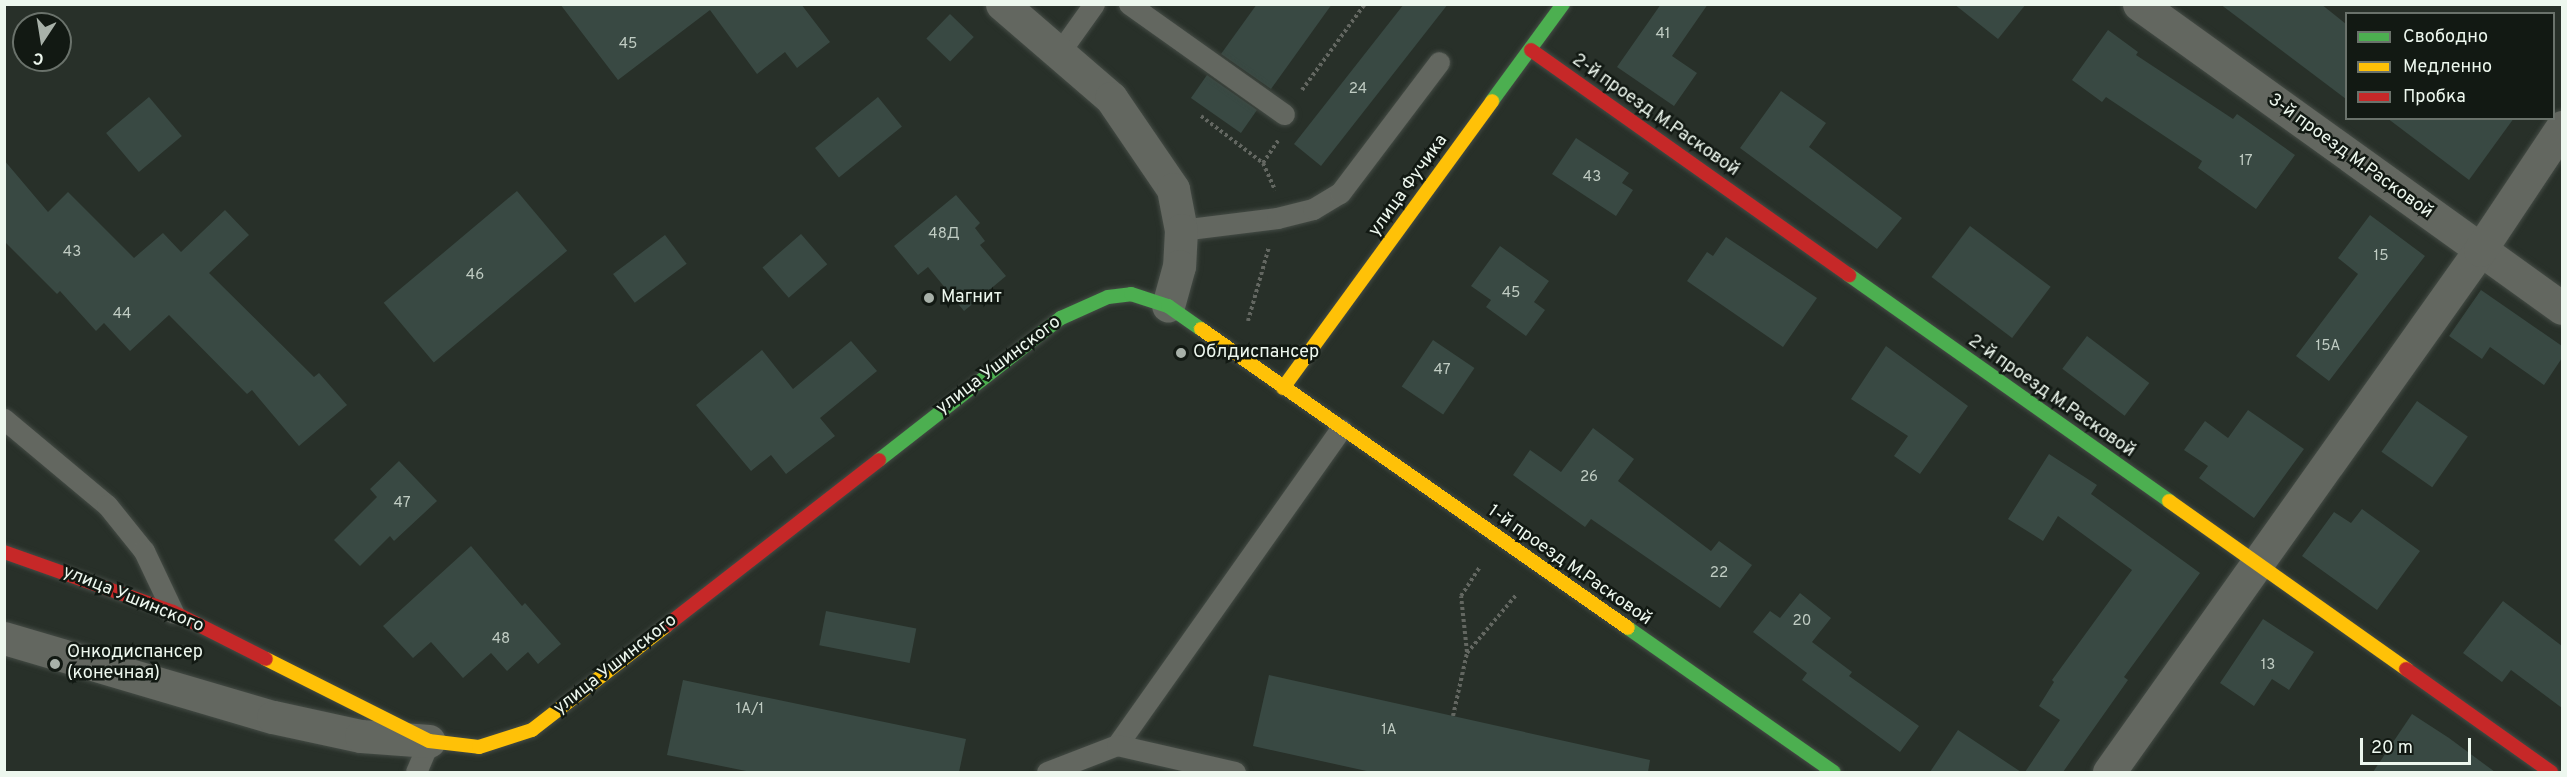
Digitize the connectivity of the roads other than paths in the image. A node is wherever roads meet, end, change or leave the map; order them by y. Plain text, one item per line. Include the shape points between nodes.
1 (1002, 4) edge
2 (1094, 4) edge
3 (1129, 4) edge
4 (1563, 4) edge
5 (2139, 4) edge
6 (1531, 50) junction
7 (1059, 53) junction
8 (1439, 62) dead end
9 (1284, 114) road end
10 (2562, 127) edge
11 (1181, 230) junction
12 (2480, 250) junction
13 (1168, 306) junction
14 (2562, 308) edge
15 (1283, 388) junction
16 (4, 419) edge
17 (1341, 429) junction
18 (4, 552) edge
19 (2256, 564) junction
20 (173, 612) junction
21 (4, 638) edge
22 (429, 741) junction
23 (1118, 745) junction
24 (416, 772) edge
25 (1047, 772) edge
26 (1235, 772) edge
27 (1834, 772) edge
28 (2109, 772) edge
29 (2551, 772) edge

1 - 7 street
2 - 7 lane
3 - 9 lane
4 - 6 street, улица Фучика
5 - 12 street, 3-й проезд М.Расковой
6 - 15 street, улица Фучика
6 - 19 street, 2-й проезд М.Расковой
7 - 11 street via 1112,98 1173,189
8 - 11 lane via 1340,193 1313,209 1277,218
10 - 12 street
11 - 13 street via 1179,266
12 - 14 street, 3-й проезд М.Расковой
12 - 19 street
13 - 15 street, улица Ушинского
13 - 22 street, улица Ушинского via 1131,294 1108,297 1061,318 532,730 479,747
15 - 17 street, 1-й проезд М.Расковой
16 - 20 lane via 106,505 144,551
17 - 23 lane
17 - 27 street, 1-й проезд М.Расковой
18 - 20 street, улица Ушинского
19 - 28 street
19 - 29 street, 2-й проезд М.Расковой
20 - 22 street, улица Ушинского
21 - 22 street via 273,717 361,736
22 - 24 lane
23 - 25 lane
23 - 26 lane

